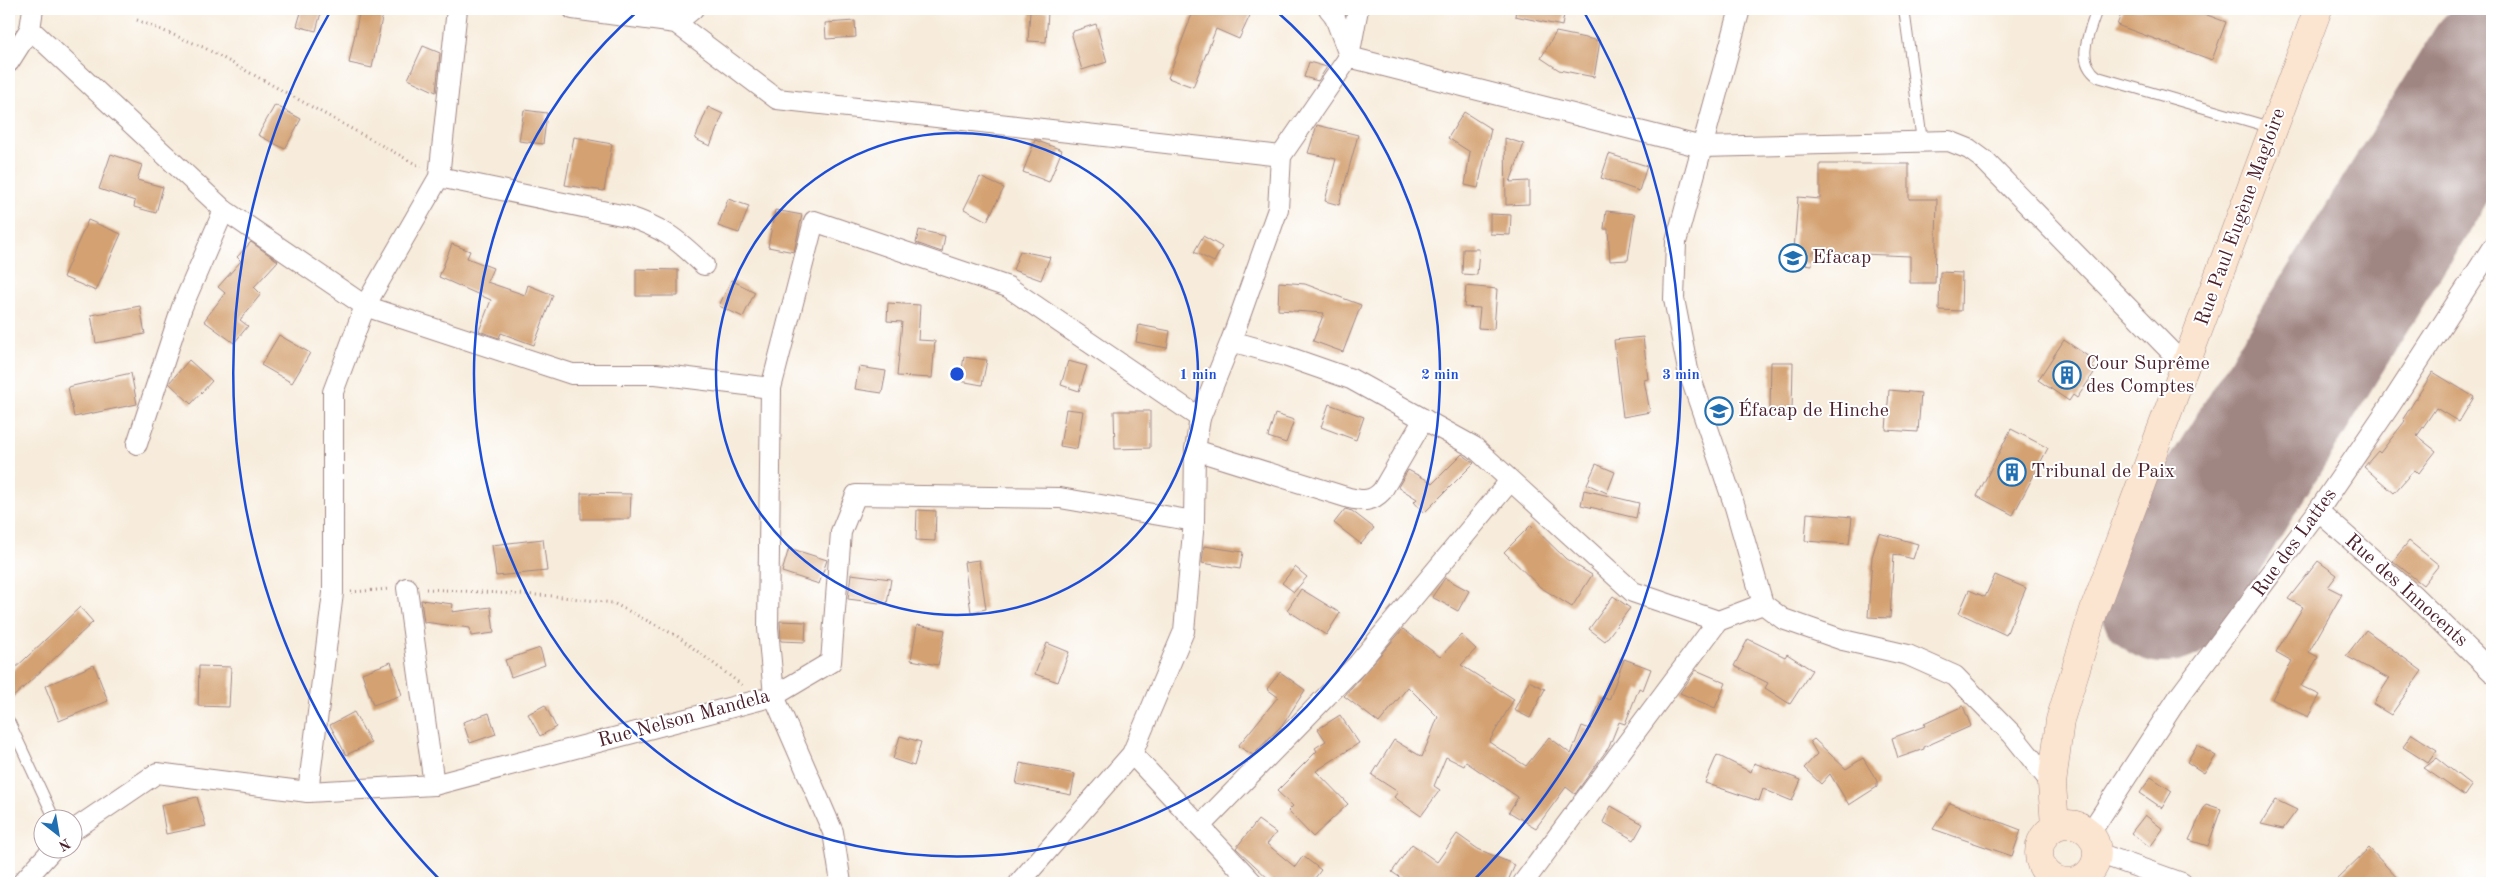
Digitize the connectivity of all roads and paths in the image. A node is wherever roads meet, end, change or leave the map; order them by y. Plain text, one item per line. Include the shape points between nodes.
1 (33, 9) edge
2 (457, 9) edge
3 (573, 9) edge
4 (693, 9) edge
5 (1358, 9) edge
6 (1740, 9) edge
7 (1904, 9) edge
8 (2097, 9) edge
9 (2318, 9) edge
10 (1332, 12) edge
11 (137, 20) dead end
12 (676, 23) junction
13 (30, 29) junction
14 (1349, 57) junction
15 (9, 62) edge
16 (2274, 128) junction
17 (1922, 141) junction
18 (1702, 147) junction
19 (1281, 156) junction
20 (439, 177) junction
21 (224, 210) junction
22 (2492, 248) edge
23 (704, 265) dead end
24 (365, 306) junction
25 (1231, 341) junction
26 (2185, 366) junction
27 (770, 388) junction
28 (1200, 418) junction
29 (1424, 419) junction
30 (137, 444) dead end
31 (1195, 450) junction
32 (1510, 481) junction
33 (2318, 511) junction
34 (1194, 521) junction
35 (407, 588) junction
36 (333, 593) junction
37 (1763, 604) junction
38 (1718, 621) junction
39 (2492, 672) edge
40 (767, 698) junction
41 (9, 721) edge
42 (1132, 754) junction
43 (2052, 784) junction
44 (434, 785) junction
45 (308, 792) junction
46 (50, 810) edge
47 (82, 823) edge
48 (1200, 826) junction
49 (2055, 826) junction
50 (2094, 843) junction
51 (43, 860) edge
52 (2044, 879) edge
53 (2075, 882) edge
54 (22, 883) edge
55 (841, 883) edge
56 (1019, 883) edge
57 (1253, 883) edge
58 (1523, 883) edge
59 (2182, 883) edge

1 - 13 street
2 - 20 street
3 - 12 street
4 - 12 street
5 - 14 street
6 - 18 street
7 - 17 lane
8 - 16 lane via 2084,51 2088,68 2098,77
9 - 16 main road, Rue Paul Eugène Magloire
10 - 14 street
11 - 20 path via 202,47
12 - 19 street via 777,99
13 - 15 street
13 - 21 street
14 - 18 street
14 - 19 street
16 - 26 main road, Rue Paul Eugène Magloire
17 - 18 street
17 - 26 street via 1949,141 1969,149 1984,160
18 - 37 street via 1676,242 1674,299 1688,370 1735,507
19 - 25 street via 1278,209
20 - 23 street via 626,216 656,226 681,243
20 - 24 street
21 - 24 street
21 - 30 street via 182,307
22 - 33 street, Rue des Lattes
24 - 27 street via 572,374 656,374
24 - 36 street via 333,392
25 - 28 street
25 - 29 street via 1351,379
26 - 43 main road, Rue Paul Eugène Magloire via 2094,610 2060,720
27 - 28 street via 814,221 1008,287
27 - 40 street
28 - 31 street
29 - 31 street via 1382,491 1363,501
29 - 32 street via 1474,447
31 - 34 street
32 - 38 street via 1633,592
32 - 48 street via 1358,664
33 - 39 street, Rue des Innocents via 2412,594
33 - 50 street, Rue des Lattes via 2178,698
34 - 40 street, Rue Nelson Mandela via 1060,498 856,495 841,532 831,662
34 - 42 street via 1184,631
35 - 36 path
35 - 40 path via 554,596 613,603 677,636
35 - 44 street
36 - 45 street
37 - 38 street
37 - 43 street via 1782,619 1843,640 1908,655 1955,676 2012,734
38 - 58 street
40 - 44 street, Rue Nelson Mandela
40 - 55 street via 833,832
41 - 46 lane
42 - 48 street
42 - 56 street
43 - 49 main road, Rue Paul Eugène Magloire
44 - 45 street, Rue Nelson Mandela
45 - 47 street, Rue Nelson Mandela via 157,773
48 - 57 street
49 - 50 main road via 2073,824
49 - 52 main road via 2040,843 2038,854
50 - 53 main road via 2093,868
50 - 59 street
51 - 54 street
52 - 53 main road

